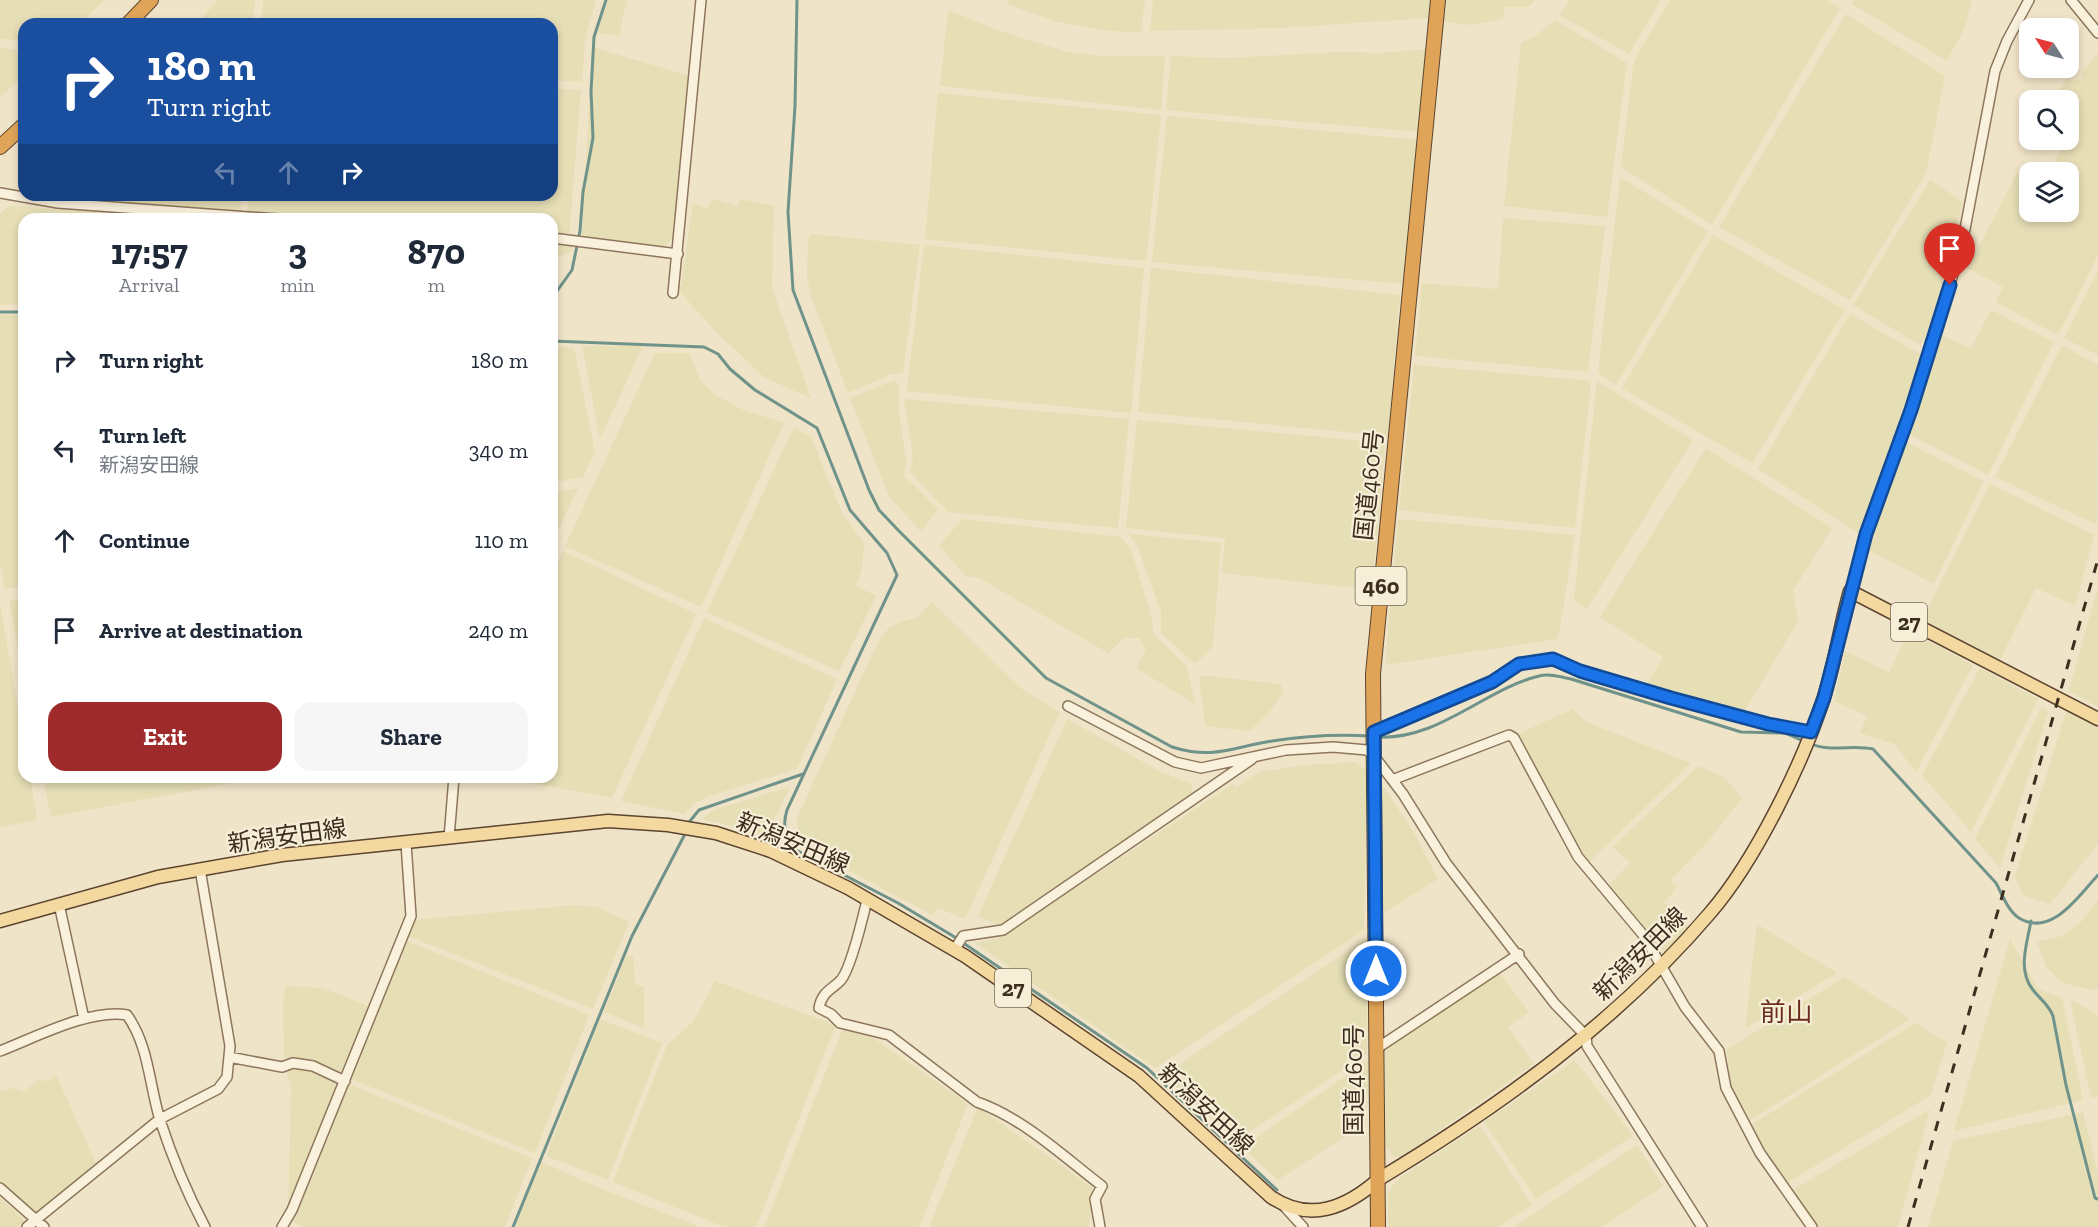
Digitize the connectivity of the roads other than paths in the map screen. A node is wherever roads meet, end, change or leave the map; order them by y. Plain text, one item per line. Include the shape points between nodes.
1 (151, 0) edge
2 (701, 0) edge
3 (1438, 0) edge
4 (2029, 0) edge
5 (2071, 0) edge
6 (134, 18) edge
7 (2098, 33) edge
8 (18, 130) edge
9 (0, 147) edge
10 (0, 193) edge
11 (18, 196) edge
12 (46, 201) edge
13 (196, 213) edge
14 (558, 239) edge
15 (678, 254) junction
16 (673, 293) dead end
17 (1850, 591) junction
18 (1068, 706) dead end
19 (2098, 719) edge
20 (1374, 732) junction
21 (1811, 732) junction
22 (1374, 751) junction
23 (1254, 757) junction
24 (1392, 780) junction
25 (454, 783) edge
26 (449, 838) junction
27 (406, 843) junction
28 (200, 869) junction
29 (867, 900) junction
30 (59, 904) junction
31 (0, 921) edge
32 (955, 949) junction
33 (1519, 954) junction
34 (1661, 965) junction
35 (84, 1019) junction
36 (1586, 1036) junction
37 (1376, 1049) junction
38 (0, 1051) edge
39 (229, 1058) junction
40 (345, 1081) junction
41 (160, 1119) junction
42 (1379, 1179) junction
43 (0, 1188) edge
44 (1283, 1205) junction
45 (35, 1219) junction
46 (27, 1227) edge
47 (44, 1227) edge
48 (206, 1227) edge
49 (282, 1227) edge
50 (1100, 1227) edge
51 (1303, 1227) edge
52 (1378, 1227) edge
53 (1702, 1227) edge
54 (1812, 1227) edge

1 - 6 highway
2 - 15 street
3 - 20 highway, 国道460号 / 460 via 1372,674
4 - 17 street via 1995,71 1965,229 1950,285
5 - 7 street
8 - 9 highway
10 - 11 street
12 - 13 street
14 - 15 street
15 - 16 street
17 - 19 main road, 27
17 - 21 main road, 新潟安田線 via 1824,698
18 - 23 street via 1175,762 1201,768
20 - 21 street via 1492,682 1519,664 1553,659 1671,698
20 - 22 highway, 国道460号 / 460
21 - 34 main road, 新潟安田線 via 1737,878 1711,913
22 - 23 street via 1333,747
22 - 24 street
22 - 37 highway, 国道460号 / 460
23 - 32 street via 1003,930 963,936
24 - 33 street via 1446,863
24 - 34 street via 1509,735 1514,738 1578,857 1644,936
25 - 26 street
26 - 27 main road, 新潟安田線 / 27
26 - 29 main road, 新潟安田線 / 27 via 608,821 684,828 716,833 771,851
27 - 28 main road, 新潟安田線 / 27 via 282,855
27 - 40 street via 411,916
28 - 30 main road, 新潟安田線 / 27
28 - 39 street
29 - 32 main road, 新潟安田線 / 27
29 - 50 street via 841,981 830,987 819,1008 840,1023 889,1035 977,1102 1044,1142 1102,1186 1095,1199
30 - 31 main road, 新潟安田線 / 27
30 - 35 street
32 - 44 main road, 新潟安田線 / 27 via 1139,1076
33 - 36 street via 1555,1004
33 - 37 street
34 - 36 main road, 新潟安田線
34 - 54 street via 1684,1007 1719,1052 1726,1088 1760,1153
35 - 38 street
35 - 41 street via 116,1012 127,1015 139,1032
36 - 42 main road, 新潟安田線 via 1545,1068
36 - 53 street via 1587,1047
37 - 42 highway, 国道460号 / 460
39 - 40 street via 282,1067 293,1063 313,1066
39 - 41 street via 227,1077 218,1089
40 - 49 street
41 - 45 street
41 - 48 street via 188,1196
42 - 44 main road, 新潟安田線 via 1364,1192 1326,1209 1296,1210
42 - 52 highway, 国道460号 / 460
43 - 45 street
44 - 51 street
45 - 46 street
45 - 47 street

